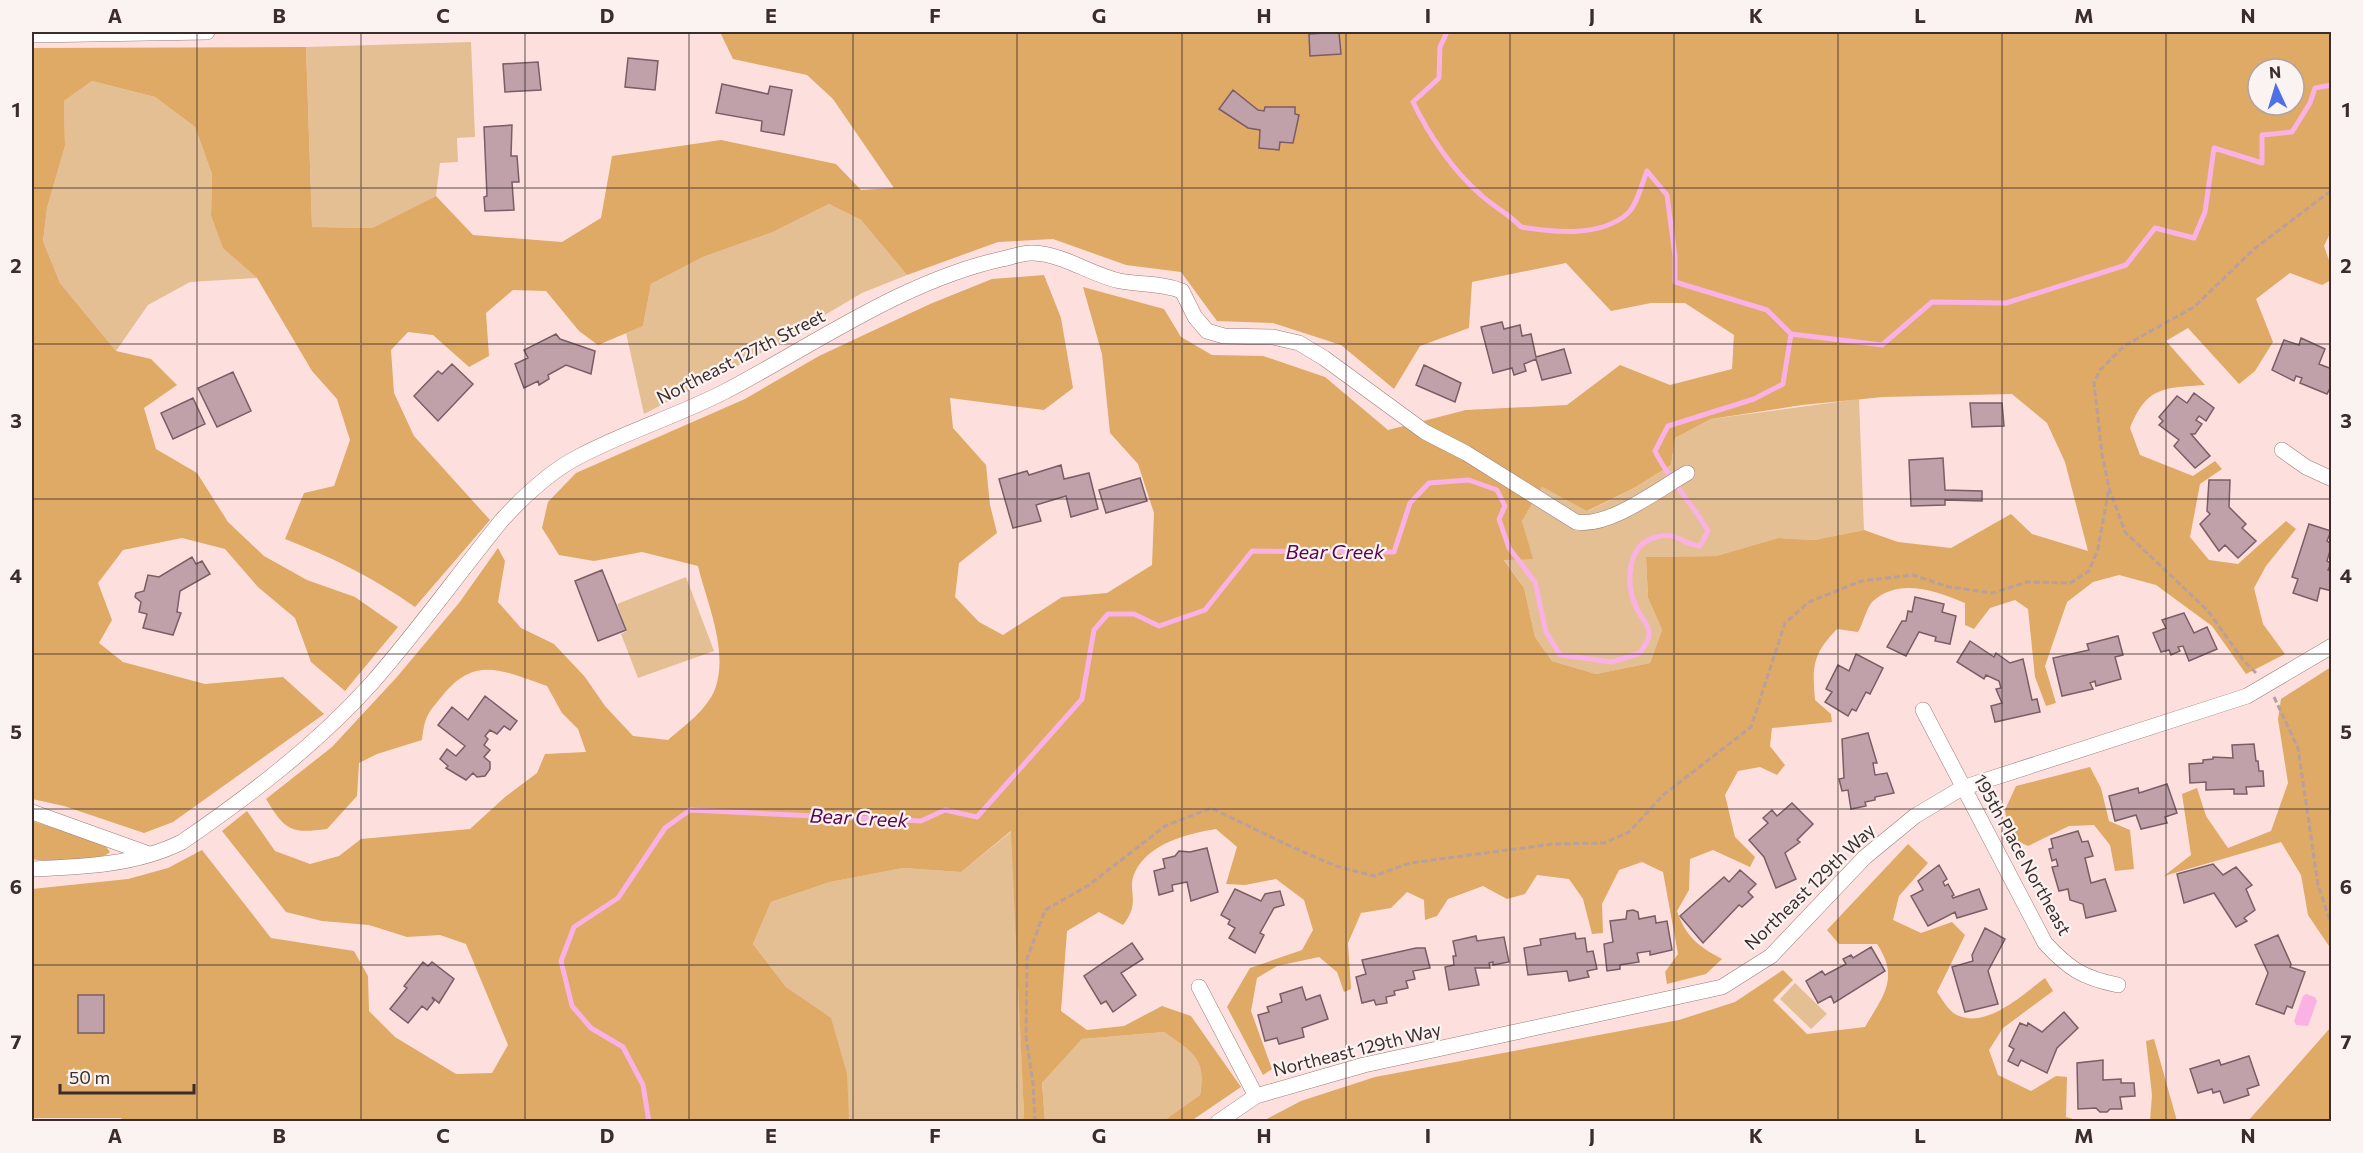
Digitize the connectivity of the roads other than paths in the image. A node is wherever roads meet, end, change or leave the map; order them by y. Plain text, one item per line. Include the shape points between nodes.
1 (207, 32) edge
2 (32, 35) edge
3 (2282, 450) dead end
4 (1687, 473) dead end
5 (2331, 479) edge
6 (2331, 646) edge
7 (1923, 710) dead end
8 (1962, 788) junction
9 (32, 812) edge
10 (149, 854) junction
11 (32, 869) edge
12 (2118, 985) dead end
13 (1199, 987) dead end
14 (1256, 1096) junction
15 (1218, 1122) edge

1 - 2 street
3 - 5 street
4 - 10 street, Northeast 127th Street via 1597,522 1576,522 1425,432 1299,344 1273,337 1224,336 1207,331 1182,291 1119,281 1033,253 966,268 904,295 722,393 577,457 548,477 502,520 371,684 342,713 277,772 203,828 168,849
6 - 8 street, Northeast 129th Way via 2269,686 2236,699
7 - 8 street, 195th Place Northeast
8 - 12 street, 195th Place Northeast via 2045,943 2064,964 2091,980
8 - 14 street, Northeast 129th Way via 1915,816 1864,857 1771,956 1722,987 1364,1065
9 - 10 street
10 - 11 street, Northeast 127th Street via 87,867
13 - 14 street
14 - 15 street, Northeast 129th Way

